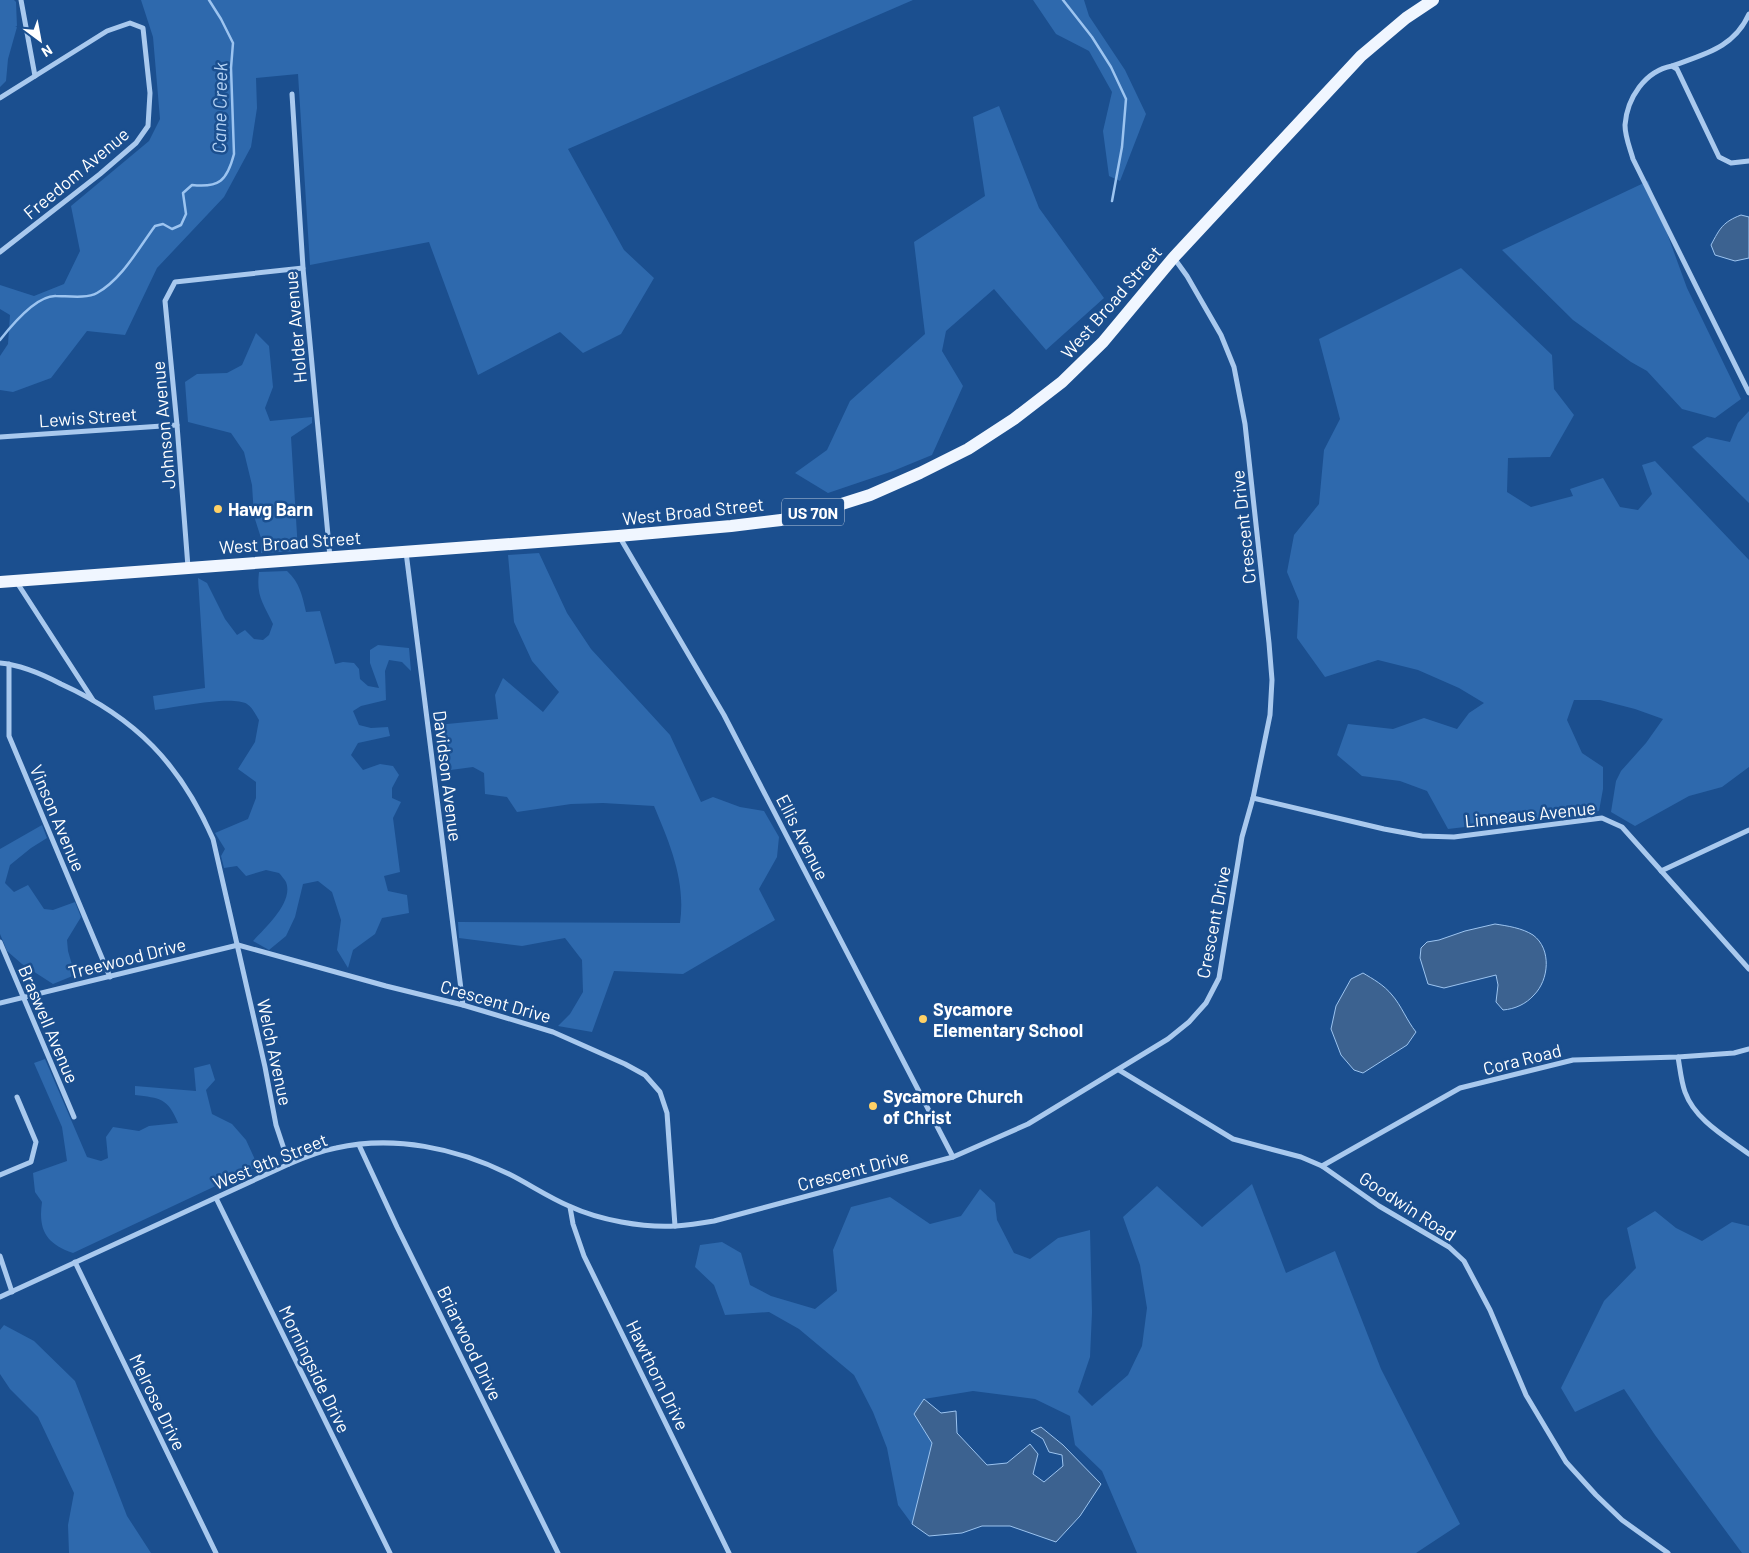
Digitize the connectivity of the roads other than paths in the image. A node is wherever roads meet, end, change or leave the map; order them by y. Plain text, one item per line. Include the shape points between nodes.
1 (21, 0) edge
2 (1433, 0) edge
3 (1749, 14) edge
4 (1672, 66) junction
5 (35, 76) junction
6 (292, 94) dead end
7 (0, 98) edge
8 (1749, 161) edge
9 (0, 252) edge
10 (1174, 257) junction
11 (303, 268) junction
12 (1749, 392) edge
13 (178, 425) junction
14 (0, 437) edge
15 (618, 536) junction
16 (406, 552) junction
17 (330, 557) junction
18 (188, 567) junction
19 (16, 581) junction
20 (0, 582) edge
21 (0, 663) edge
22 (9, 664) junction
23 (94, 700) junction
24 (1253, 798) junction
25 (1749, 830) edge
26 (1661, 871) junction
27 (0, 942) edge
28 (238, 945) junction
29 (1749, 969) edge
30 (110, 977) junction
31 (22, 997) junction
32 (0, 1003) edge
33 (463, 1005) junction
34 (1749, 1049) edge
35 (1678, 1057) junction
36 (1119, 1070) junction
37 (18, 1097) dead end
38 (74, 1117) dead end
39 (359, 1145) junction
40 (1749, 1154) edge
41 (953, 1157) junction
42 (289, 1164) junction
43 (1322, 1166) junction
44 (0, 1175) edge
45 (216, 1198) junction
46 (570, 1207) junction
47 (675, 1226) junction
48 (0, 1256) edge
49 (75, 1262) junction
50 (12, 1292) junction
51 (0, 1297) edge
52 (216, 1553) edge
53 (390, 1553) edge
54 (558, 1553) edge
55 (729, 1553) edge
56 (1668, 1553) edge

1 - 5 street
2 - 10 main road, West Broad Street / US 70N via 1361,56
3 - 4 street via 1738,33 1728,42
4 - 8 street via 1677,69 1719,157 1731,163
4 - 12 street via 1663,67 1646,78 1636,92 1625,126 1626,139
5 - 7 street
5 - 9 street, Freedom Avenue via 107,30 130,22 143,28 150,93 148,126 136,143 100,174
6 - 11 street, Holder Avenue
10 - 15 main road, West Broad Street / US 70N via 1103,342 1062,382 968,449 870,495 826,509 771,521
10 - 24 street, Crescent Drive via 1221,335 1234,367 1243,409 1272,680 1270,715
11 - 13 street, Johnson Avenue via 175,282 165,301
11 - 17 street, Holder Avenue
13 - 14 street, Lewis Street
13 - 18 street, Johnson Avenue
15 - 16 main road, West Broad Street / US 70N
15 - 41 street, Ellis Avenue via 724,715
16 - 17 main road, West Broad Street / US 70N
16 - 33 street, Davidson Avenue
17 - 18 main road, West Broad Street / US 70N
18 - 19 main road, West Broad Street / US 70N
19 - 20 main road, West Broad Street / US 70N
19 - 23 street
21 - 22 street
22 - 23 street via 39,673
22 - 30 street, Vinson Avenue via 9,736
23 - 28 street via 140,733 186,786 213,839
24 - 26 street, Linneaus Avenue via 1422,836 1454,836 1602,818 1622,827
24 - 36 street, Crescent Drive via 1242,838 1219,978 1206,1003 1189,1022
25 - 26 street
26 - 29 street, Linneaus Avenue
27 - 31 street, Braswell Avenue
28 - 30 street, Treewood Drive
28 - 33 street, Crescent Drive
28 - 42 street, Welch Avenue via 276,1125
30 - 31 street, Treewood Drive
31 - 32 street, Treewood Drive
31 - 38 street, Braswell Avenue
33 - 47 street, Crescent Drive via 554,1032 645,1075 660,1092 667,1113
34 - 35 street, Cora Road
35 - 40 street via 1684,1092 1694,1110
35 - 43 street, Cora Road via 1573,1060 1460,1088
36 - 41 street, Crescent Drive via 1028,1124
36 - 43 street, Goodwin Road via 1233,1139 1302,1156
37 - 44 street via 36,1142 31,1162
39 - 42 street, West 9th Street via 311,1155
39 - 46 street, West 9th Street via 396,1142 465,1155 508,1173
39 - 54 street, Briarwood Drive
41 - 47 street, Crescent Drive via 714,1222
42 - 45 street, West 9th Street
43 - 56 street, Goodwin Road via 1379,1206 1449,1247 1464,1261 1490,1310 1526,1395 1566,1462 1622,1520
45 - 49 street, West 9th Street
45 - 53 street, Morningside Drive
46 - 47 street, West 9th Street via 630,1223
46 - 55 street, Hawthorn Drive via 584,1256
48 - 50 street
49 - 50 street, West 9th Street
49 - 52 street, Melrose Drive
50 - 51 street, West 9th Street

